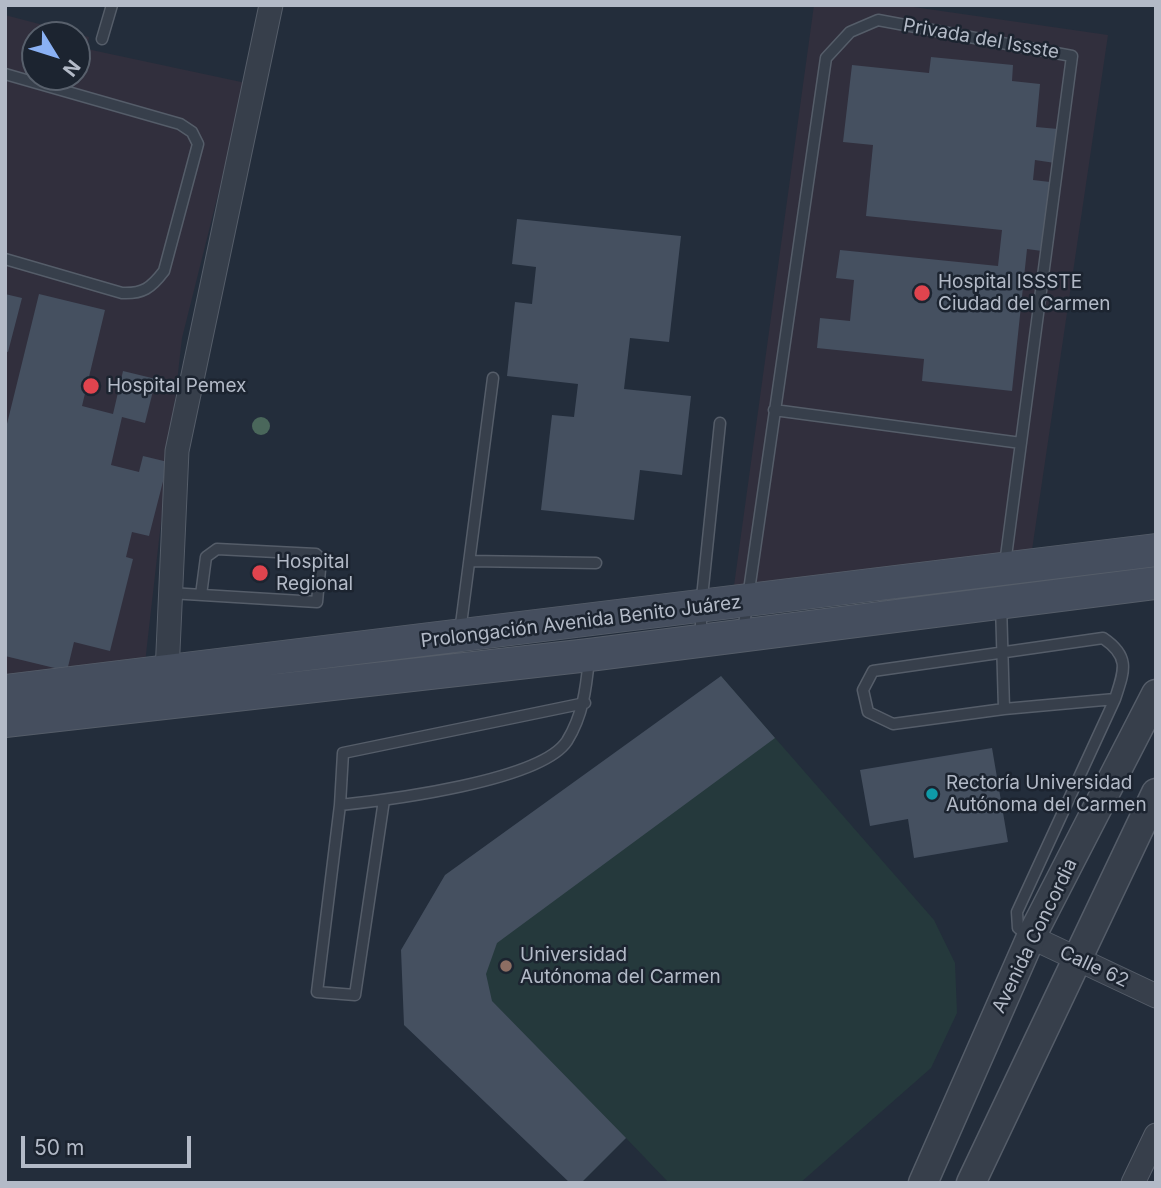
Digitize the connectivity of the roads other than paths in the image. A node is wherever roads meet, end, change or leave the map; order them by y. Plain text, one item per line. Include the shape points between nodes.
1 (112, 5) edge
2 (271, 5) edge
3 (102, 39) dead end
4 (5, 74) edge
5 (5, 259) edge
6 (493, 378) dead end
7 (774, 410) junction
8 (719, 423) dead end
9 (1021, 443) junction
10 (1156, 550) edge
11 (470, 561) junction
12 (596, 563) dead end
13 (1156, 583) edge
14 (1003, 586) junction
15 (170, 593) junction
16 (201, 595) junction
17 (746, 601) junction
18 (701, 607) junction
19 (742, 635) junction
20 (460, 636) junction
21 (701, 639) junction
22 (1003, 654) junction
23 (589, 655) junction
24 (167, 673) junction
25 (5, 691) edge
26 (1156, 694) edge
27 (1115, 699) junction
28 (585, 703) junction
29 (1004, 709) junction
30 (5, 721) edge
31 (1156, 793) edge
32 (383, 800) junction
33 (340, 805) junction
34 (1031, 937) junction
35 (1078, 959) junction
36 (1156, 996) edge
37 (1156, 1135) edge
38 (923, 1183) edge
39 (971, 1183) edge
40 (1133, 1183) edge

1 - 3 lane
2 - 15 street via 177,451
4 - 5 lane via 180,124 192,132 198,144 164,271 152,287 122,293
6 - 11 lane
7 - 9 lane
7 - 9 lane, Privada del Issste via 826,58 850,32 878,20 1072,56
7 - 17 lane, Privada del Issste
8 - 18 lane
9 - 14 lane, Privada del Issste
10 - 14 main road, Prolongación Avenida Benito Juárez
11 - 12 lane
11 - 20 lane
13 - 14 main road, Prolongación Avenida Benito Juárez
14 - 17 main road, Prolongación Avenida Benito Juárez
14 - 19 main road, Prolongación Avenida Benito Juárez
14 - 22 lane, Privada del Issste
15 - 16 lane
15 - 24 street
16 - 16 lane via 206,557 217,548 316,554 321,559 317,602
17 - 18 main road, Prolongación Avenida Benito Juárez
17 - 19 lane, Privada del Issste
18 - 20 main road, Prolongación Avenida Benito Juárez
18 - 21 lane
19 - 21 main road, Prolongación Avenida Benito Juárez
20 - 24 main road, Prolongación Avenida Benito Juárez
21 - 23 main road, Prolongación Avenida Benito Juárez
22 - 27 lane via 1103,638 1118,648 1125,670
22 - 29 lane, Privada del Issste
22 - 29 lane via 873,671 863,690 868,712 892,724
23 - 28 lane
23 - 30 main road, Prolongación Avenida Benito Juárez
24 - 25 main road, Prolongación Avenida Benito Juárez
26 - 34 street, Avenida Concordia
27 - 29 lane
27 - 34 lane via 1017,912 1018,928
28 - 32 lane via 566,742 546,760 517,772
28 - 33 lane via 343,753
31 - 35 street
32 - 33 lane
32 - 33 lane via 355,995 317,992
34 - 35 street, Calle 62
34 - 38 street, Avenida Concordia
35 - 36 street, Calle 62
35 - 39 street
37 - 40 street

